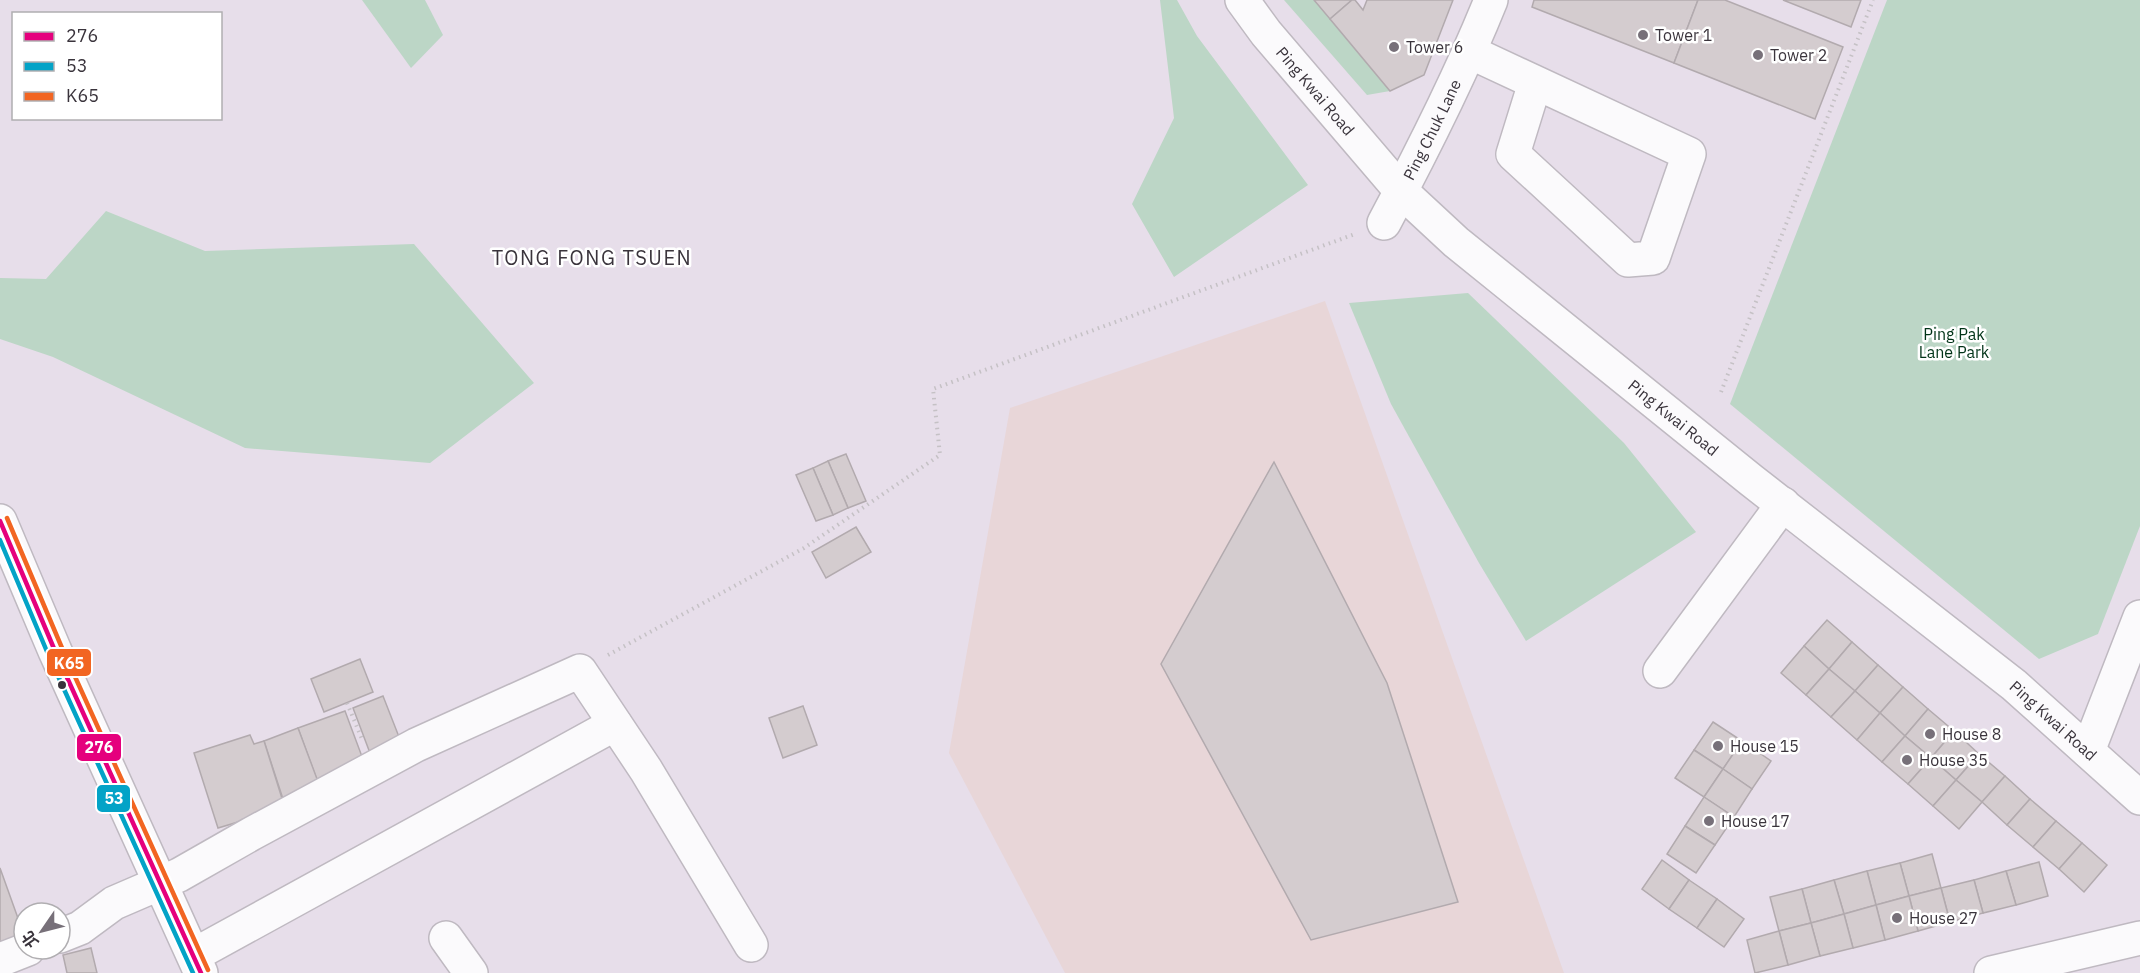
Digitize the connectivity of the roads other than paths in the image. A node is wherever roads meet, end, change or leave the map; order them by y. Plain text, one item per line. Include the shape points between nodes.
1 (1242, 0) edge
2 (1491, 0) edge
3 (1470, 52) junction
4 (1534, 83) junction
5 (1401, 191) junction
6 (1384, 223) road end
7 (1782, 504) junction
8 (0, 521) edge
9 (2140, 617) edge
10 (1660, 671) dead end
11 (615, 724) junction
12 (2088, 751) junction
13 (2140, 798) edge
14 (160, 883) junction
15 (72, 931) edge
16 (446, 938) dead end
17 (2140, 938) edge
18 (751, 945) dead end
19 (197, 964) edge
20 (471, 973) edge
21 (1991, 973) edge

1 - 5 street, Ping Kwai Road
2 - 3 street, Ping Chuk Lane
3 - 4 street
3 - 5 street, Ping Chuk Lane
4 - 4 street via 1689,154 1653,258 1628,260 1514,154
5 - 6 street, Ping Chuk Lane
5 - 7 street, Ping Kwai Road via 1456,242
7 - 10 street
7 - 12 street, Ping Kwai Road via 2014,685
8 - 14 street
9 - 12 street
11 - 14 street via 580,670 416,745
11 - 18 street
11 - 19 street
12 - 13 street, Ping Kwai Road
14 - 15 street via 114,903
14 - 19 street
16 - 20 street
17 - 21 street

